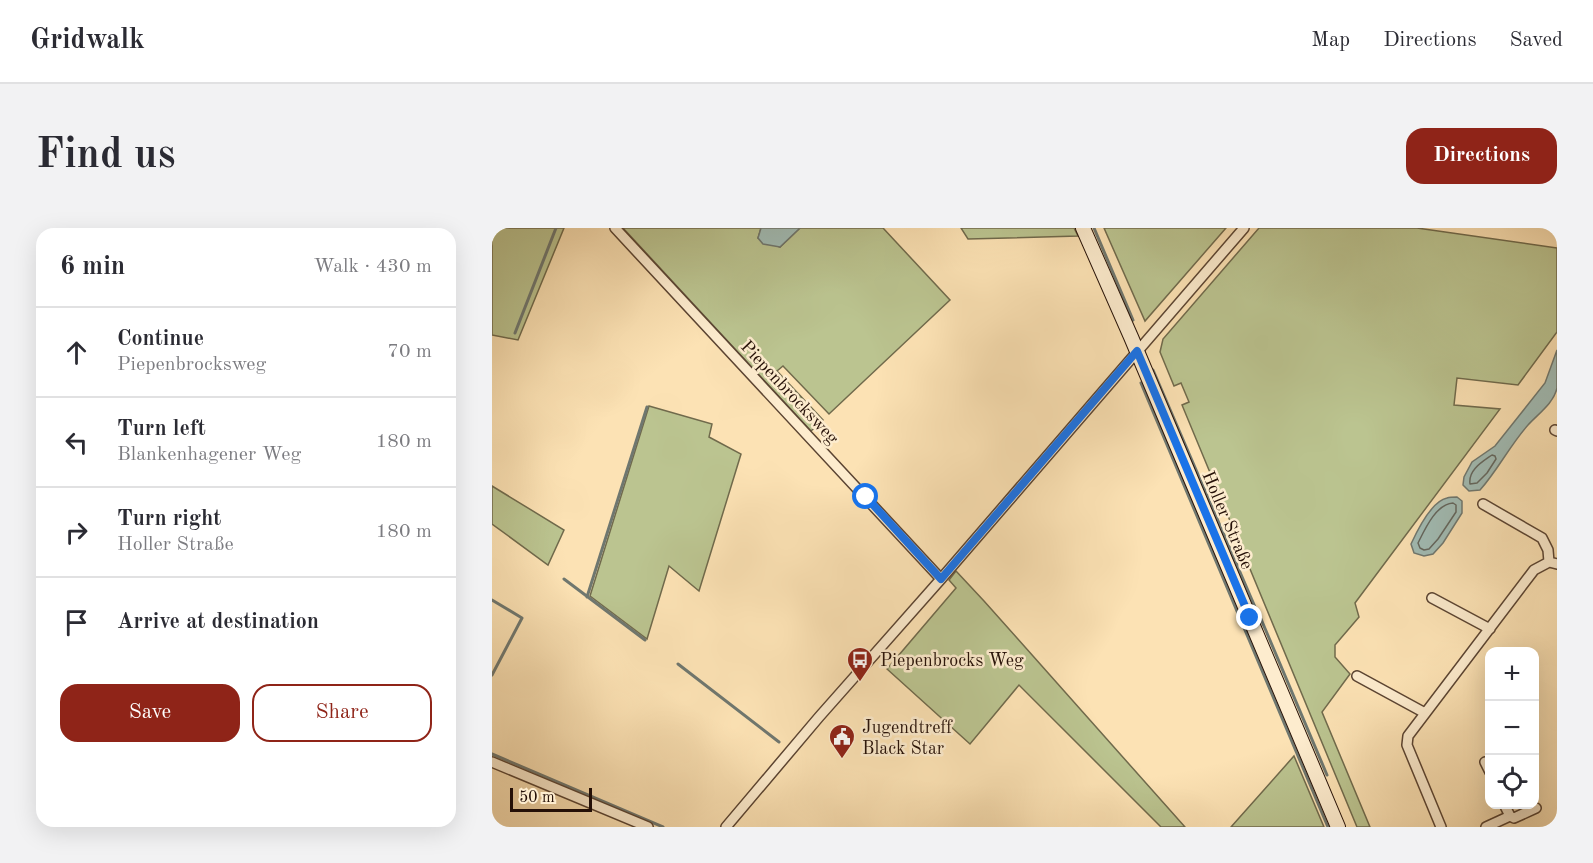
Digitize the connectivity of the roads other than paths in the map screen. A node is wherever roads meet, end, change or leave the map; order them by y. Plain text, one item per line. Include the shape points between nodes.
1 (615, 228) edge
2 (1083, 228) edge
3 (1244, 228) edge
4 (1137, 351) junction
5 (1483, 504) dead end
6 (1553, 563) edge
7 (941, 579) junction
8 (1432, 598) dead end
9 (1490, 629) junction
10 (1358, 676) dead end
11 (1425, 714) junction
12 (492, 762) edge
13 (1506, 809) edge
14 (1534, 809) edge
15 (1510, 816) junction
16 (648, 827) edge
17 (726, 827) edge
18 (1338, 827) edge
19 (1441, 827) edge
20 (1486, 827) edge

1 - 7 street, Piepenbrocksweg
2 - 4 street, Holler Straße
3 - 4 street
4 - 7 street
4 - 18 street, Holler Straße
5 - 6 street via 1542,538
6 - 9 street via 1534,570
7 - 17 street
8 - 9 street
9 - 11 street
10 - 11 street
11 - 19 street via 1408,736 1407,745
12 - 16 street
13 - 15 street
14 - 15 street via 1514,818
15 - 20 street

